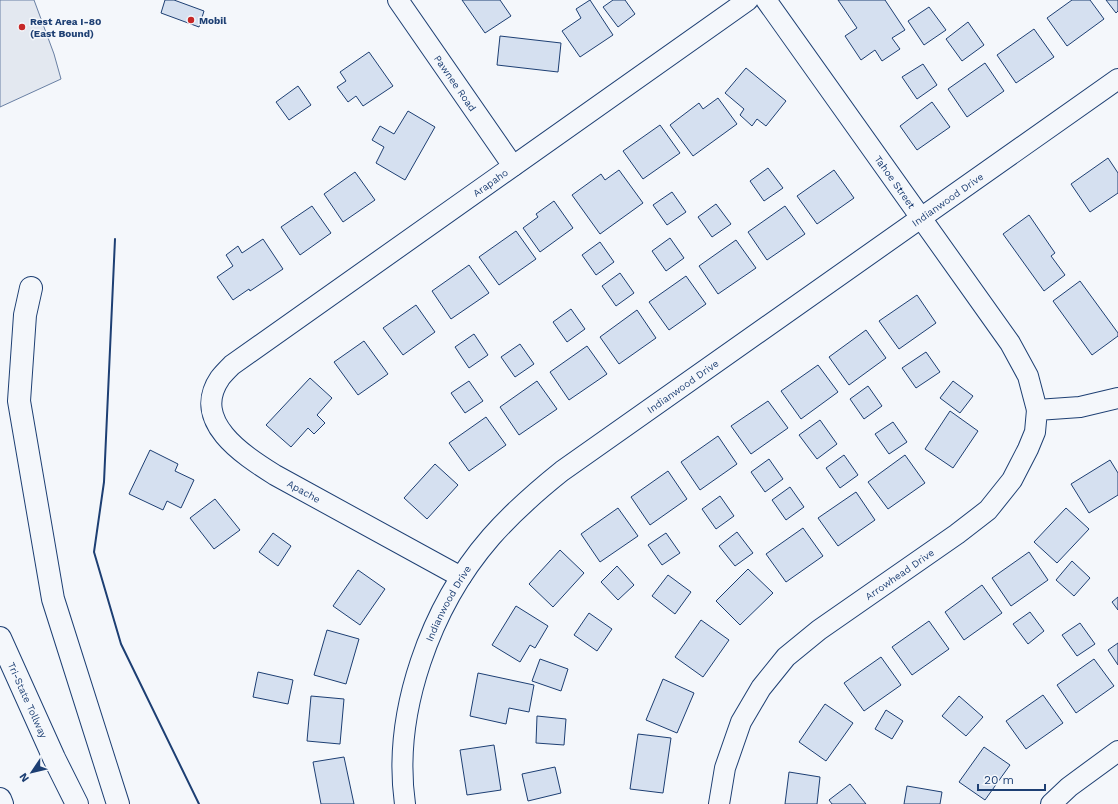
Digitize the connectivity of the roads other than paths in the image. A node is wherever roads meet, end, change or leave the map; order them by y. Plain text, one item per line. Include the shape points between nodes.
1 (398, 0) edge
2 (748, 0) edge
3 (766, 0) edge
4 (1118, 79) edge
5 (513, 166) junction
6 (922, 218) junction
7 (31, 288) dead end
8 (232, 365) joint
9 (1118, 398) edge
10 (1037, 410) junction
11 (460, 577) junction
12 (0, 638) edge
13 (1118, 751) edge
14 (0, 799) edge
15 (2, 804) edge
16 (77, 804) edge
17 (118, 804) edge
18 (405, 804) edge
19 (719, 804) edge
20 (1051, 804) edge

1 - 5 street, Pawnee Road
2 - 5 street, Arapaho
3 - 6 street, Tahoe Street
4 - 6 street, Indianwood Drive
5 - 8 street, Arapaho
6 - 10 street, Tahoe Street via 1010,344 1028,376
6 - 11 street, Indianwood Drive via 562,471 527,500 491,537
7 - 17 highway via 25,314 19,401 53,599
8 - 11 street, Apache via 219,378 211,406 215,423 227,440 247,458 275,475
9 - 10 street via 1080,407
10 - 19 street, Arrowhead Drive via 1035,432 1028,449 1012,480 988,510 819,630 786,657 761,688 741,722 725,768
11 - 18 street, Indianwood Drive via 437,619 422,659 409,706 403,753
12 - 16 highway, Tri-State Tollway
13 - 20 street via 1069,787
14 - 15 highway

